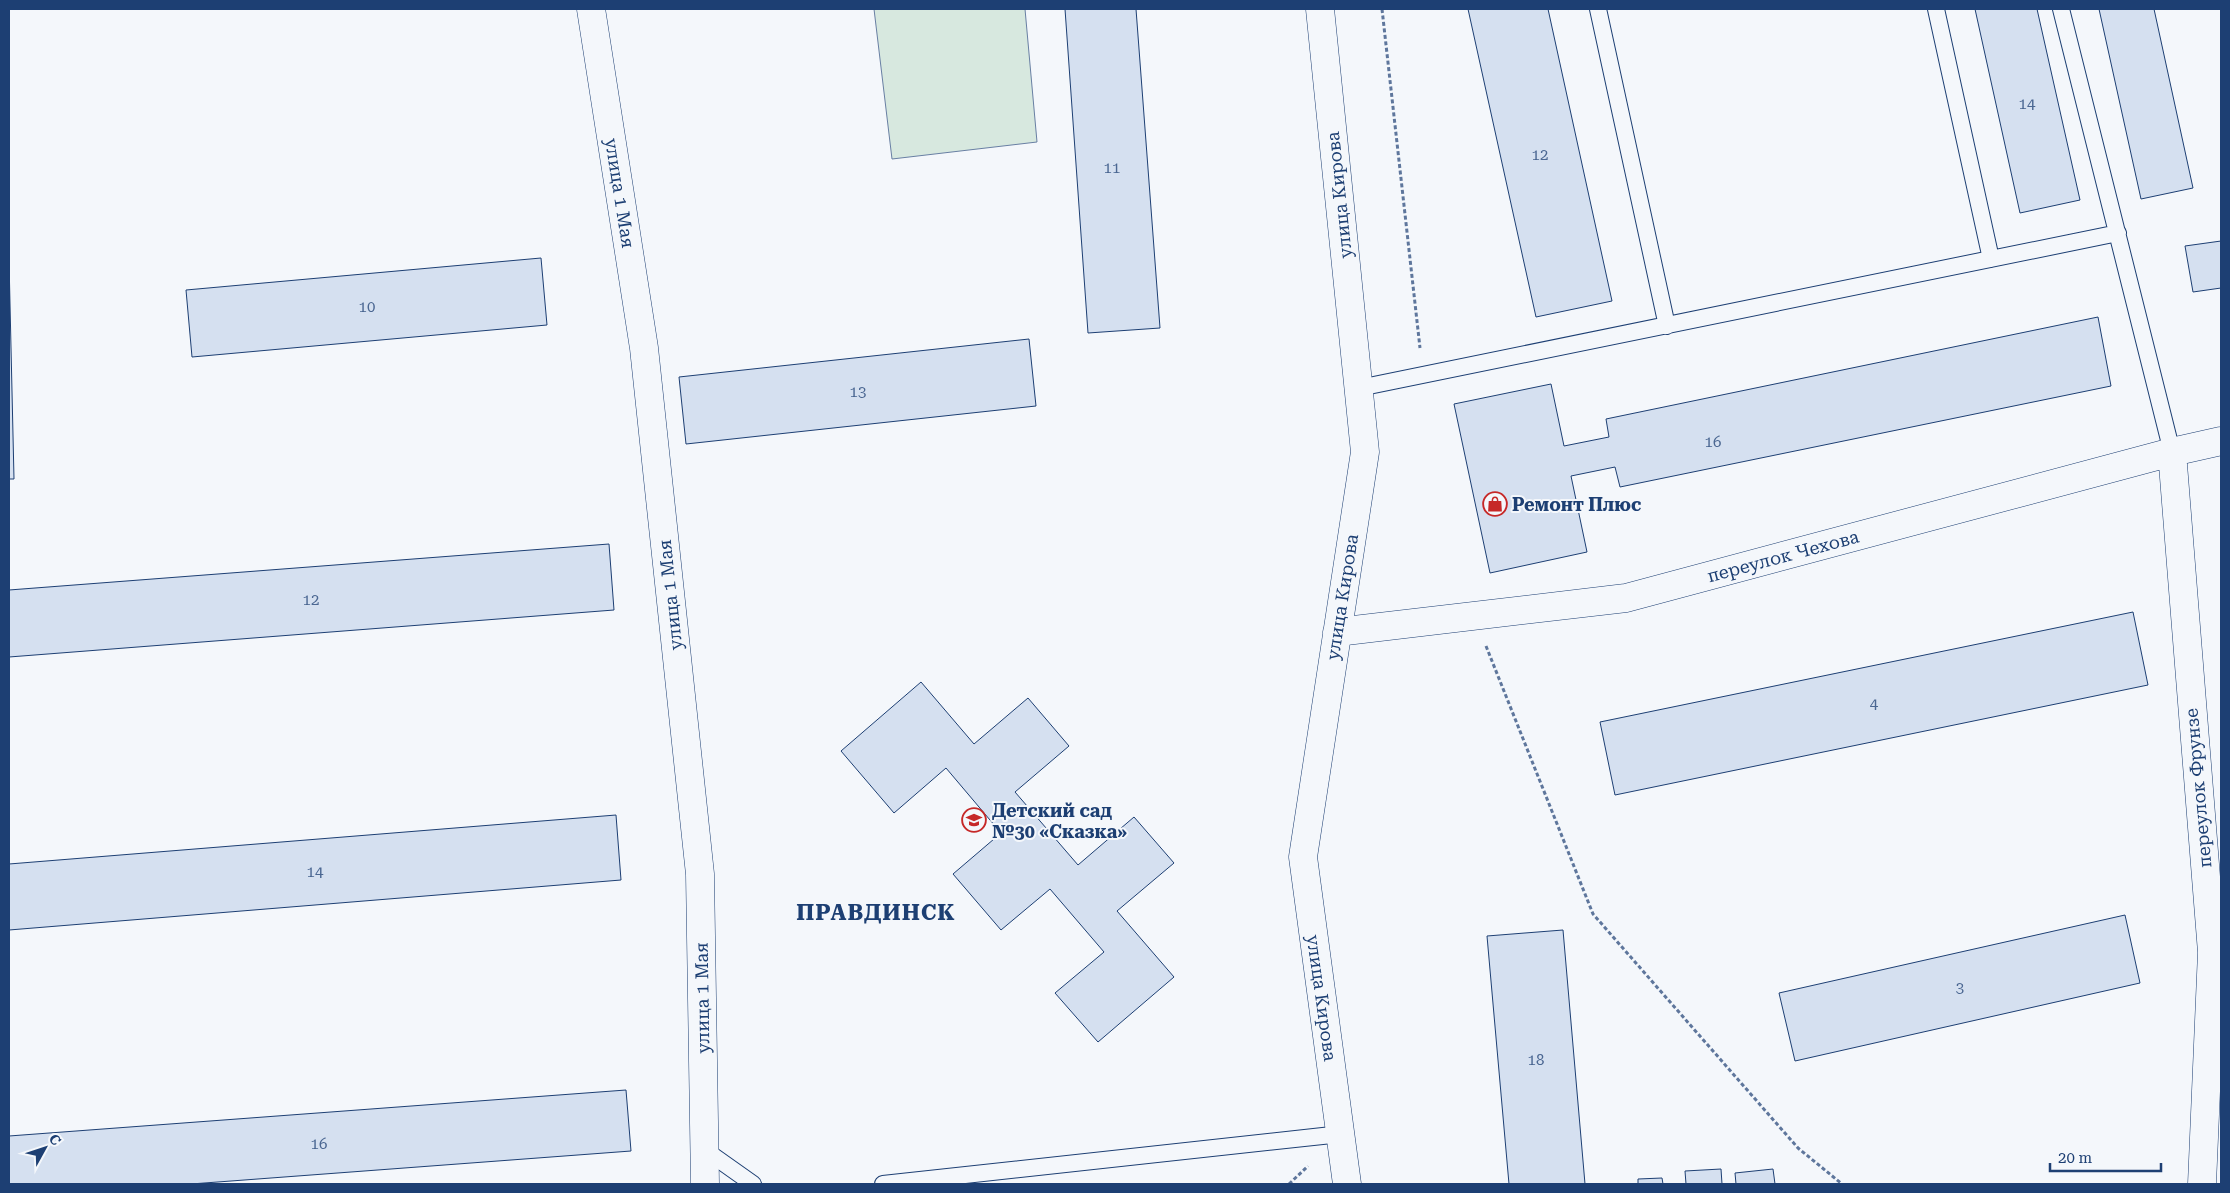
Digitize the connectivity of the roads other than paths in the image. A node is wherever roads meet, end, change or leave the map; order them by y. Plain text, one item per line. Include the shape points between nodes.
1 (591, 9) edge
2 (1320, 9) edge
3 (1598, 9) edge
4 (1936, 9) edge
5 (2062, 9) edge
6 (2118, 233) junction
7 (1991, 259) junction
8 (1667, 326) junction
9 (1359, 388) junction
10 (2221, 441) edge
11 (2172, 452) junction
12 (1337, 632) junction
13 (1341, 1134) junction
14 (705, 1150) junction
15 (705, 1184) edge
16 (753, 1184) edge
17 (883, 1184) edge
18 (1348, 1184) edge
19 (2202, 1184) edge

1 - 14 street, улица 1 Мая via 644,348 700,874
2 - 9 street, улица Кирова
3 - 8 lane
4 - 7 lane
5 - 6 lane
6 - 7 lane
6 - 11 lane
7 - 8 lane
8 - 9 lane
9 - 12 street, улица Кирова via 1365,452
10 - 11 street, переулок Чехова
11 - 12 street, переулок Чехова via 1626,598
11 - 19 street, переулок Фрунзе via 2212,952
12 - 13 street, улица Кирова via 1304,857
13 - 17 lane
13 - 18 street, улица Кирова
14 - 15 street, улица 1 Мая
14 - 16 lane

